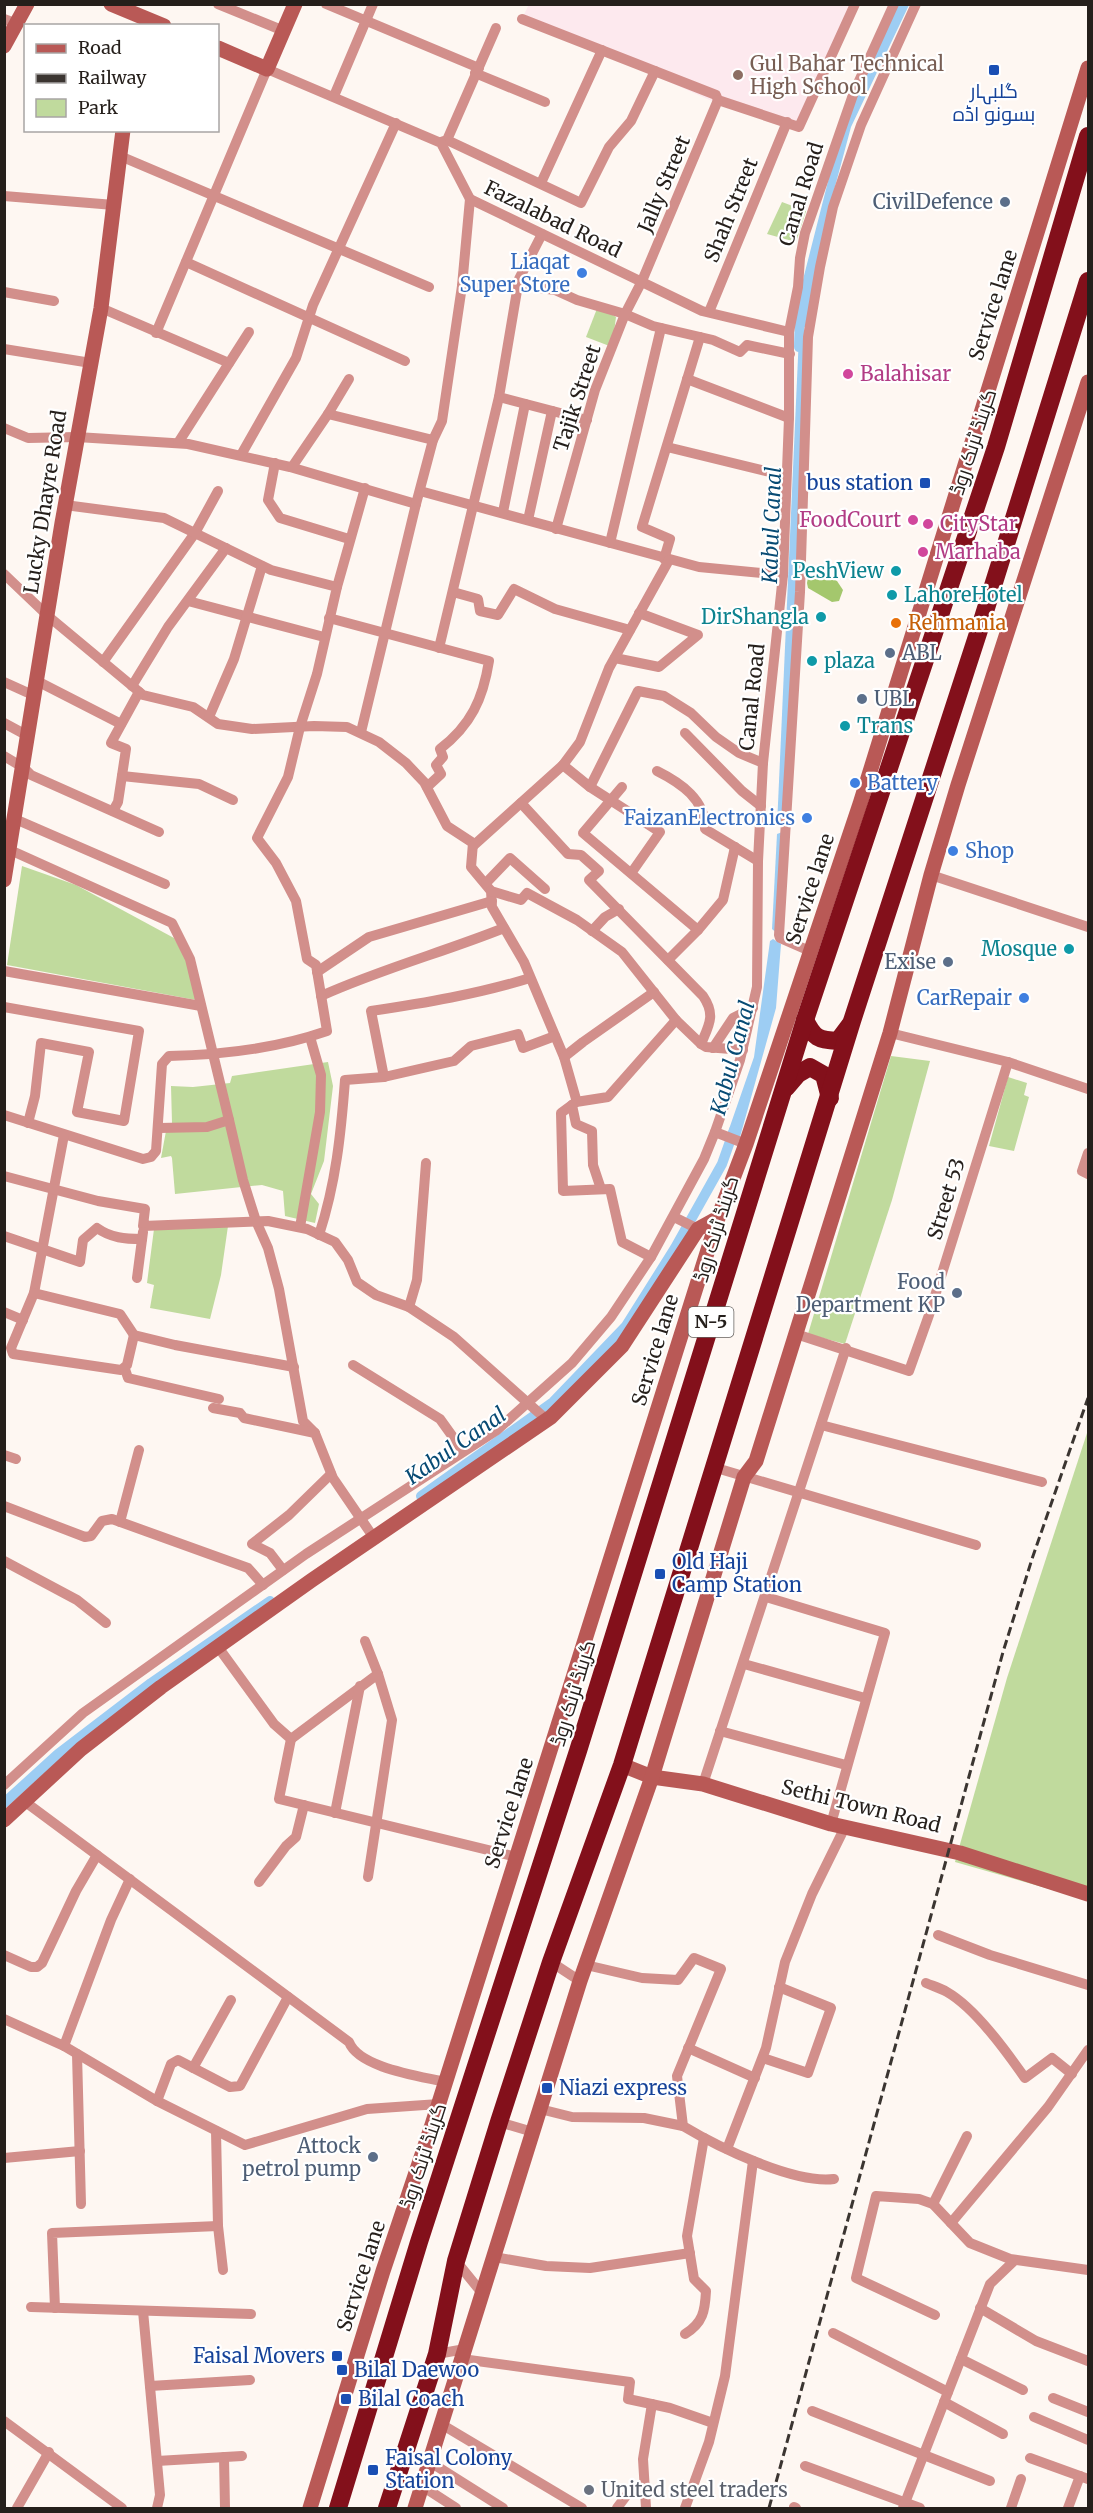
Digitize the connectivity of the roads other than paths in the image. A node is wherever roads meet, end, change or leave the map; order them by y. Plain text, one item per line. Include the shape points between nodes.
1 (27, 4) edge
2 (111, 4) edge
3 (218, 4) edge
4 (295, 4) edge
5 (326, 4) edge
6 (373, 4) edge
7 (855, 4) edge
8 (894, 4) edge
9 (916, 4) edge
10 (522, 19) dead end
11 (11, 21) edge
12 (143, 21) edge
13 (366, 21) junction
14 (496, 28) dead end
15 (284, 31) junction
16 (4, 46) edge
17 (219, 48) edge
18 (602, 50) junction
19 (1089, 68) edge
20 (267, 69) junction
21 (477, 71) junction
22 (655, 71) junction
23 (334, 96) junction
24 (718, 100) junction
25 (1084, 100) edge
26 (545, 102) dead end
27 (787, 122) junction
28 (396, 123) junction
29 (123, 132) edge
30 (1089, 136) edge
31 (444, 141) junction
32 (120, 156) junction
33 (541, 183) junction
34 (4, 196) edge
35 (214, 196) junction
36 (470, 199) junction
37 (114, 205) junction
38 (542, 234) junction
39 (339, 248) junction
40 (186, 262) junction
41 (642, 281) junction
42 (1089, 281) edge
43 (518, 285) junction
44 (462, 286) junction
45 (429, 287) dead end
46 (4, 292) edge
47 (54, 301) dead end
48 (101, 308) junction
49 (709, 312) junction
50 (625, 314) junction
51 (308, 317) junction
52 (661, 328) junction
53 (249, 332) dead end
54 (789, 332) junction
55 (156, 333) junction
56 (700, 337) junction
57 (4, 349) edge
58 (790, 354) junction
59 (405, 361) dead end
60 (91, 363) junction
61 (229, 363) junction
62 (349, 379) dead end
63 (687, 379) junction
64 (1089, 382) edge
65 (499, 397) junction
66 (525, 404) junction
67 (552, 411) junction
68 (328, 414) junction
69 (789, 418) junction
70 (587, 420) junction
71 (4, 428) edge
72 (77, 437) junction
73 (433, 440) junction
74 (972, 441) junction
75 (178, 443) junction
76 (667, 447) junction
77 (996, 447) junction
78 (241, 455) junction
79 (275, 463) junction
80 (292, 467) junction
81 (786, 476) junction
82 (365, 488) junction
83 (218, 491) dead end
84 (420, 491) junction
85 (416, 504) junction
86 (475, 504) junction
87 (65, 505) junction
88 (503, 512) junction
89 (528, 520) junction
90 (556, 529) junction
91 (195, 533) junction
92 (349, 539) junction
93 (610, 543) junction
94 (226, 548) junction
95 (666, 559) junction
96 (262, 566) junction
97 (4, 574) edge
98 (783, 574) junction
99 (338, 587) junction
100 (453, 592) junction
101 (188, 602) junction
102 (639, 613) junction
103 (48, 616) junction
104 (247, 617) junction
105 (329, 618) junction
106 (630, 630) junction
107 (385, 634) junction
108 (324, 637) junction
109 (439, 648) junction
110 (615, 658) junction
111 (103, 662) junction
112 (4, 682) edge
113 (36, 689) junction
114 (135, 689) junction
115 (208, 717) junction
116 (4, 723) edge
117 (121, 724) junction
118 (300, 727) junction
119 (361, 732) junction
120 (685, 733) dead end
121 (28, 736) junction
122 (4, 756) edge
123 (763, 763) junction
124 (563, 765) junction
125 (24, 768) junction
126 (657, 771) dead end
127 (122, 776) junction
128 (427, 787) junction
129 (590, 787) junction
130 (622, 787) dead end
131 (233, 800) dead end
132 (610, 800) junction
133 (521, 803) junction
134 (761, 806) junction
135 (113, 811) junction
136 (15, 819) junction
137 (159, 832) dead end
138 (473, 846) junction
139 (735, 847) junction
140 (10, 850) junction
141 (758, 861) junction
142 (632, 872) junction
143 (5, 873) edge
144 (931, 875) junction
145 (165, 884) dead end
146 (545, 889) dead end
147 (490, 892) junction
148 (619, 909) junction
149 (1089, 927) edge
150 (504, 928) junction
151 (698, 930) junction
152 (592, 931) junction
153 (762, 932) junction
154 (780, 938) junction
155 (812, 952) junction
156 (668, 960) junction
157 (4, 971) edge
158 (317, 972) junction
159 (530, 978) junction
160 (654, 992) junction
161 (321, 996) junction
162 (201, 1006) junction
163 (4, 1007) edge
164 (753, 1008) junction
165 (676, 1020) junction
166 (805, 1020) junction
167 (852, 1021) junction
168 (890, 1034) junction
169 (555, 1036) junction
170 (310, 1037) junction
171 (701, 1044) junction
172 (713, 1048) junction
173 (743, 1050) junction
174 (212, 1054) junction
175 (564, 1057) junction
176 (1008, 1062) junction
177 (384, 1077) junction
178 (1089, 1089) edge
179 (783, 1091) junction
180 (830, 1098) junction
181 (574, 1104) junction
182 (4, 1115) edge
183 (229, 1120) junction
184 (28, 1123) junction
185 (159, 1128) junction
186 (718, 1133) junction
187 (64, 1135) junction
188 (744, 1143) junction
189 (1089, 1153) edge
190 (426, 1163) dead end
191 (1089, 1174) edge
192 (4, 1176) edge
193 (54, 1189) junction
194 (601, 1189) junction
195 (677, 1218) junction
196 (718, 1218) junction
197 (256, 1221) junction
198 (143, 1226) junction
199 (300, 1227) junction
200 (695, 1228) junction
201 (319, 1234) junction
202 (4, 1236) edge
203 (142, 1239) junction
204 (42, 1250) junction
205 (651, 1257) junction
206 (137, 1278) dead end
207 (34, 1293) junction
208 (409, 1307) junction
209 (4, 1312) edge
210 (23, 1320) junction
211 (796, 1334) junction
212 (134, 1335) junction
213 (846, 1348) junction
214 (352, 1365) dead end
215 (573, 1365) junction
216 (294, 1367) junction
217 (125, 1369) junction
218 (583, 1383) junction
219 (219, 1399) dead end
220 (530, 1405) junction
221 (213, 1408) dead end
222 (545, 1419) junction
223 (821, 1425) junction
224 (315, 1432) junction
225 (139, 1450) dead end
226 (464, 1451) junction
227 (4, 1455) edge
228 (16, 1459) dead end
229 (713, 1467) junction
230 (332, 1474) junction
231 (744, 1477) junction
232 (1042, 1482) dead end
233 (799, 1493) junction
234 (4, 1506) edge
235 (361, 1519) junction
236 (120, 1522) junction
237 (373, 1537) junction
238 (976, 1545) dead end
239 (4, 1561) edge
240 (283, 1570) junction
241 (263, 1585) junction
242 (766, 1597) junction
243 (106, 1623) dead end
244 (365, 1641) dead end
245 (218, 1647) junction
246 (744, 1664) junction
247 (378, 1674) junction
248 (360, 1686) junction
249 (866, 1698) junction
250 (720, 1731) junction
251 (556, 1732) junction
252 (291, 1739) junction
253 (579, 1750) junction
254 (622, 1765) junction
255 (846, 1765) junction
256 (652, 1777) junction
257 (703, 1784) junction
258 (4, 1785) edge
259 (24, 1801) junction
260 (304, 1805) junction
261 (335, 1813) junction
262 (4, 1820) edge
263 (376, 1821) junction
264 (838, 1826) junction
265 (97, 1855) junction
266 (517, 1857) junction
267 (368, 1877) dead end
268 (130, 1879) junction
269 (259, 1882) dead end
270 (1089, 1894) edge
271 (938, 1935) dead end
272 (4, 1955) edge
273 (551, 1962) junction
274 (586, 1965) junction
275 (580, 1981) junction
276 (926, 1983) dead end
277 (1089, 1985) edge
278 (779, 1987) junction
279 (288, 1997) junction
280 (231, 2000) dead end
281 (4, 2019) edge
282 (64, 2046) junction
283 (688, 2048) junction
284 (1089, 2050) edge
285 (77, 2054) junction
286 (763, 2058) junction
287 (193, 2068) junction
288 (1072, 2073) junction
289 (755, 2078) junction
290 (445, 2082) junction
291 (158, 2101) junction
292 (439, 2104) junction
293 (540, 2109) junction
294 (499, 2122) junction
295 (683, 2126) junction
296 (216, 2131) junction
297 (532, 2132) junction
298 (967, 2136) dead end
299 (704, 2138) junction
300 (727, 2149) junction
301 (80, 2151) junction
302 (4, 2158) edge
303 (753, 2161) junction
304 (834, 2179) dead end
305 (81, 2204) dead end
306 (933, 2204) junction
307 (951, 2223) junction
308 (219, 2226) junction
309 (408, 2234) junction
310 (690, 2253) junction
311 (494, 2257) junction
312 (1015, 2260) junction
313 (456, 2261) junction
314 (224, 2270) dead end
315 (1089, 2270) edge
316 (482, 2293) junction
317 (31, 2307) dead end
318 (55, 2308) junction
319 (980, 2308) junction
320 (143, 2311) junction
321 (251, 2314) dead end
322 (935, 2315) dead end
323 (833, 2333) dead end
324 (686, 2334) dead end
325 (437, 2354) junction
326 (464, 2354) junction
327 (961, 2359) junction
328 (1089, 2361) edge
329 (250, 2380) dead end
330 (150, 2386) junction
331 (1023, 2390) dead end
332 (946, 2397) junction
333 (1053, 2398) dead end
334 (652, 2404) junction
335 (812, 2411) dead end
336 (1089, 2412) edge
337 (1034, 2417) dead end
338 (4, 2421) edge
339 (713, 2423) junction
340 (441, 2424) junction
341 (1003, 2434) dead end
342 (1089, 2440) edge
343 (49, 2452) junction
344 (923, 2455) junction
345 (242, 2456) dead end
346 (224, 2457) junction
347 (1030, 2458) dead end
348 (157, 2461) junction
349 (430, 2462) junction
350 (805, 2466) dead end
351 (1084, 2478) edge
352 (1021, 2479) dead end
353 (990, 2481) dead end
354 (422, 2486) junction
355 (626, 2496) dead end
356 (904, 2505) edge
357 (17, 2508) edge
358 (120, 2508) edge
359 (157, 2508) edge
360 (225, 2508) edge
361 (310, 2508) edge
362 (338, 2508) edge
363 (387, 2508) edge
364 (415, 2508) edge
365 (456, 2508) edge
366 (503, 2508) edge
367 (582, 2508) edge
368 (617, 2508) edge
369 (645, 2508) edge
370 (686, 2508) edge
371 (920, 2508) edge
372 (1011, 2508) edge
373 (1068, 2508) edge

1 - 11 street
2 - 12 street
3 - 15 street
4 - 15 street
5 - 13 street
6 - 13 street
7 - 27 street via 799,127
8 - 54 street, Canal Road via 854,92 808,222
9 - 154 street via 861,125 834,207 808,337 800,592
10 - 18 street
11 - 16 street
13 - 21 street
13 - 23 street
14 - 21 street
15 - 20 street
17 - 20 street
18 - 22 street
18 - 33 street
19 - 25 street, Service lane
20 - 23 street
20 - 35 street
21 - 26 street
21 - 31 street
22 - 24 street via 716,95
22 - 33 street via 631,121 609,147 581,203
23 - 28 street
24 - 27 street
24 - 41 street, Jally Street
25 - 74 street, Service lane
27 - 49 street, Shah Street
28 - 31 street
28 - 39 street
29 - 32 street, Lucky Dhayre Road
30 - 77 highway, گرینڈ ٹرنک روڈ / N-5
31 - 33 street
31 - 36 street, Fazalabad Road
32 - 35 street
32 - 37 street, Lucky Dhayre Road
34 - 37 street
35 - 39 street
35 - 40 street
36 - 38 street, Fazalabad Road
36 - 44 street
37 - 48 street, Lucky Dhayre Road
38 - 41 street, Fazalabad Road
38 - 43 street
39 - 45 street
39 - 51 street
40 - 51 street
40 - 55 street
41 - 49 street, Fazalabad Road
41 - 50 street, Tajik Street
42 - 167 highway, N-5
43 - 44 street
43 - 50 street via 555,290
43 - 65 street
44 - 73 street via 442,421
46 - 47 street
48 - 55 street
48 - 60 street, Lucky Dhayre Road
49 - 54 street, Fazalabad Road
50 - 52 street
50 - 70 street, Tajik Street
51 - 59 street
51 - 78 street via 296,358
52 - 56 street
52 - 93 street
53 - 61 street
54 - 58 street, Canal Road
55 - 61 street
56 - 58 street via 740,352 747,345
56 - 63 street
57 - 60 street
58 - 69 street, Canal Road
60 - 72 street, Lucky Dhayre Road
61 - 75 street
62 - 68 street
63 - 69 street
63 - 76 street
64 - 144 street
65 - 66 street
65 - 86 street
66 - 67 street
66 - 88 street
67 - 70 street
67 - 89 street
68 - 73 street
68 - 80 street
69 - 81 street, Canal Road
70 - 90 street, Tajik Street
71 - 72 street via 28,438
72 - 75 street
72 - 87 street, Lucky Dhayre Road
73 - 84 street
74 - 77 street
74 - 155 street, Service lane
75 - 78 street
76 - 81 street
76 - 95 street via 642,527 670,539
77 - 166 highway, گرینڈ ٹرنک روڈ / N-5
78 - 79 street
79 - 80 street
79 - 92 street via 268,500 280,518
80 - 82 street
81 - 98 street, Canal Road
82 - 85 street
82 - 92 street
83 - 91 street
84 - 85 street
84 - 86 street
85 - 107 street
86 - 88 street
86 - 100 street
87 - 91 street via 164,518
87 - 103 street, Lucky Dhayre Road
88 - 89 street
89 - 90 street
90 - 93 street
91 - 94 street
91 - 111 street
92 - 99 street
93 - 95 street
94 - 96 street
94 - 101 street
95 - 98 street via 699,567
95 - 102 street
96 - 99 street
96 - 104 street
97 - 103 street
98 - 123 street, Canal Road
99 - 105 street
100 - 106 street via 478,599 480,611 498,615 514,589 555,609
100 - 109 street
101 - 104 street
101 - 114 street via 168,627
102 - 106 street
102 - 110 street via 698,636 659,667
103 - 111 street
103 - 113 street, Lucky Dhayre Road
104 - 108 street
104 - 115 street via 234,659
105 - 107 street
105 - 108 street
106 - 110 street
107 - 109 street
107 - 119 street
108 - 118 street
109 - 128 street via 489,662 476,710 440,749 443,757 436,765 441,774
110 - 124 street via 580,742
111 - 114 street
112 - 113 street
113 - 117 street
113 - 121 street, Lucky Dhayre Road
114 - 115 street via 143,695 193,706
114 - 117 street
115 - 118 street via 218,724 252,729
116 - 121 street
117 - 127 street via 111,743 126,749
118 - 119 street
118 - 158 street via 288,777 257,838 296,901 307,959 316,964
119 - 128 street via 406,763
120 - 134 street
121 - 125 street, Lucky Dhayre Road
122 - 125 street
123 - 129 street via 739,753 691,712 664,696 638,692
123 - 134 street, Canal Road
124 - 129 street
124 - 133 street
125 - 135 street via 31,775
125 - 136 street, Lucky Dhayre Road
126 - 139 street via 675,780 696,799 705,816 705,829
127 - 131 street via 199,784
127 - 135 street
128 - 138 street via 447,826
129 - 132 street
130 - 132 street
132 - 142 street via 583,833
132 - 142 street via 660,832
133 - 138 street
133 - 148 street via 568,854 580,855 599,871 589,880
134 - 141 street, Canal Road
135 - 137 street
136 - 140 street, Lucky Dhayre Road
136 - 145 street
138 - 147 street via 471,867
139 - 141 street
139 - 151 street via 723,900
140 - 143 street, Lucky Dhayre Road
140 - 162 street via 171,923 190,959
141 - 153 street, Canal Road
142 - 151 street
144 - 149 street
144 - 168 street
146 - 147 street via 510,858
147 - 150 street via 492,907
147 - 152 street via 521,900 527,893
147 - 158 street via 369,937
148 - 152 street
148 - 156 street
150 - 159 street
150 - 161 street via 366,976
151 - 156 street
152 - 160 street via 622,952
153 - 154 street
153 - 164 street, Canal Road
154 - 155 street
155 - 188 street, Service lane
156 - 171 street via 710,1006 711,1020
157 - 162 street
158 - 161 street
159 - 169 street
159 - 177 street via 458,997 371,1011
160 - 165 street
160 - 175 street
161 - 170 street via 327,1031
162 - 174 street
163 - 184 street via 139,1031 124,1121 77,1112 89,1052 41,1043
164 - 172 street via 733,1018
164 - 173 street, Canal Road
165 - 171 street
165 - 181 street via 609,1097
166 - 167 highway via 818,1038 838,1041
166 - 179 highway, گرینڈ ٹرنک روڈ / N-5
167 - 180 highway, N-5
168 - 176 street
168 - 211 street
169 - 175 street
169 - 177 street via 523,1048 518,1034 471,1046 454,1062
170 - 174 street
170 - 199 street via 321,1075 320,1112
171 - 172 street
172 - 173 street
173 - 186 street, Canal Road
174 - 183 street
174 - 185 street via 169,1056 162,1064
175 - 181 street
176 - 178 street
176 - 213 street, Street 53 via 909,1371
177 - 201 street via 345,1080 331,1199
179 - 180 highway via 810,1067 824,1075
179 - 253 highway, گرینڈ ٹرنک روڈ / N-5
180 - 229 highway, N-5
181 - 194 street via 576,1124 592,1131 593,1165
181 - 194 street via 561,1113 563,1191
182 - 184 street
183 - 185 street via 207,1127
183 - 197 street
184 - 187 street
185 - 187 street via 156,1151 143,1158
186 - 188 street
186 - 195 street, Canal Road
187 - 193 street
188 - 196 street, Service lane
189 - 191 street via 1082,1171
190 - 208 street via 417,1280
192 - 193 street
193 - 198 street via 145,1209
193 - 204 street
194 - 205 street via 610,1189 622,1242
195 - 200 street
195 - 205 street, Canal Road
196 - 200 street
196 - 251 street, Service lane
197 - 198 street
197 - 199 street
197 - 216 street via 279,1288
198 - 203 street
199 - 201 street
200 - 218 street via 622,1346
201 - 208 street via 335,1242 357,1282 376,1295
202 - 204 street
203 - 204 street via 124,1239 97,1228 83,1240 80,1262
203 - 206 street
204 - 207 street
205 - 215 street, Canal Road
207 - 210 street
207 - 212 street via 120,1314
208 - 220 street via 454,1337
209 - 210 street
210 - 217 street via 11,1348 13,1354
211 - 213 street, Street 53
211 - 231 street via 756,1461
212 - 216 street
212 - 217 street
213 - 223 street
214 - 226 street via 440,1419
215 - 218 street
215 - 220 street, Canal Road
216 - 224 street via 303,1421
217 - 219 street via 129,1378
218 - 222 street
220 - 222 street
220 - 226 street, Canal Road
221 - 224 street
222 - 237 street
223 - 232 street
223 - 233 street
224 - 230 street
225 - 236 street
226 - 235 street, Canal Road
227 - 228 street
229 - 231 street
229 - 254 highway, N-5
230 - 235 street
230 - 240 street via 252,1544 270,1553
231 - 233 street
231 - 256 street
233 - 238 street
233 - 242 street
234 - 236 street via 85,1537 91,1536 102,1521
235 - 237 street
235 - 240 street, Canal Road
236 - 241 street via 248,1568
237 - 245 street
239 - 243 street via 77,1600
240 - 241 street, Canal Road
241 - 258 street, Canal Road via 83,1713
242 - 246 street
242 - 249 street via 885,1633
244 - 247 street
245 - 252 street via 274,1724
245 - 259 street via 81,1749
246 - 249 street
246 - 250 street
247 - 248 street
247 - 263 street via 392,1720
248 - 252 street
248 - 261 street
249 - 255 street
250 - 255 street
250 - 257 street
251 - 253 street
251 - 266 street, Service lane
252 - 260 street via 279,1799
253 - 309 highway, گرینڈ ٹرنک روڈ / N-5
254 - 256 street, Sethi Town Road
254 - 273 highway, N-5
255 - 264 street
256 - 257 street, Sethi Town Road
256 - 274 street
257 - 264 street, Sethi Town Road
259 - 262 street
259 - 265 street
260 - 261 street
260 - 269 street via 296,1837
261 - 263 street
263 - 266 street
263 - 267 street
264 - 270 street, Sethi Town Road via 960,1852
264 - 278 street
265 - 268 street
265 - 272 street via 42,1963 31,1967
266 - 290 street, Service lane
268 - 279 street
268 - 282 street
271 - 277 street
273 - 275 street
273 - 294 highway, N-5
274 - 275 street
274 - 283 street via 651,1979 678,1980 694,1958 721,1969
275 - 293 street
276 - 288 street via 948,1992 975,2016 1025,2078 1052,2058
278 - 286 street
278 - 286 street via 831,2008 808,2073
279 - 287 street via 240,2086 230,2087
279 - 290 street via 349,2042 360,2057
280 - 287 street
281 - 282 street
282 - 285 street
283 - 289 street
283 - 295 street via 677,2076
284 - 288 street
285 - 291 street
285 - 301 street
286 - 289 street
287 - 291 street via 178,2060 171,2064
288 - 307 street
289 - 300 street
290 - 292 street, Service lane
291 - 296 street
292 - 296 street via 367,2109 250,2146
292 - 309 street, Service lane
293 - 295 street via 572,2117 644,2118
293 - 297 street
294 - 297 street
294 - 313 highway, N-5
295 - 299 street
296 - 308 street
297 - 311 street
298 - 306 street
299 - 300 street
299 - 310 street via 687,2236
300 - 303 street
301 - 302 street
301 - 305 street
303 - 304 street via 820,2181
303 - 339 street via 725,2376
306 - 307 street
306 - 322 street via 919,2199 876,2196 856,2278
307 - 312 street via 969,2243
308 - 314 street
308 - 318 street via 52,2233
309 - 361 street, Service lane
309 - 362 highway, گرینڈ ٹرنک روڈ / N-5
310 - 311 street via 591,2268 546,2266
310 - 324 street via 694,2279 706,2291 705,2313
311 - 316 street
312 - 315 street
312 - 319 street via 990,2284
313 - 316 street
313 - 325 highway, N-5
316 - 326 street
317 - 318 street
318 - 320 street
319 - 327 street
319 - 328 street via 1036,2341
320 - 321 street
320 - 330 street
323 - 332 street
325 - 326 street
325 - 363 highway, N-5
326 - 334 street via 630,2382 628,2399
326 - 340 street
327 - 331 street
327 - 332 street
329 - 330 street
330 - 348 street
332 - 341 street
332 - 344 street
333 - 336 street
334 - 339 street
334 - 369 street via 643,2459
335 - 344 street
337 - 342 street
338 - 343 street
339 - 370 street
340 - 349 street
340 - 367 street
343 - 357 street
343 - 358 street
344 - 353 street
344 - 356 street
345 - 346 street
346 - 348 street
346 - 360 street
347 - 351 street
348 - 359 street
349 - 354 street
349 - 366 street
350 - 356 street
351 - 373 street
352 - 372 street
354 - 364 street
354 - 365 street
355 - 368 street
356 - 371 street

